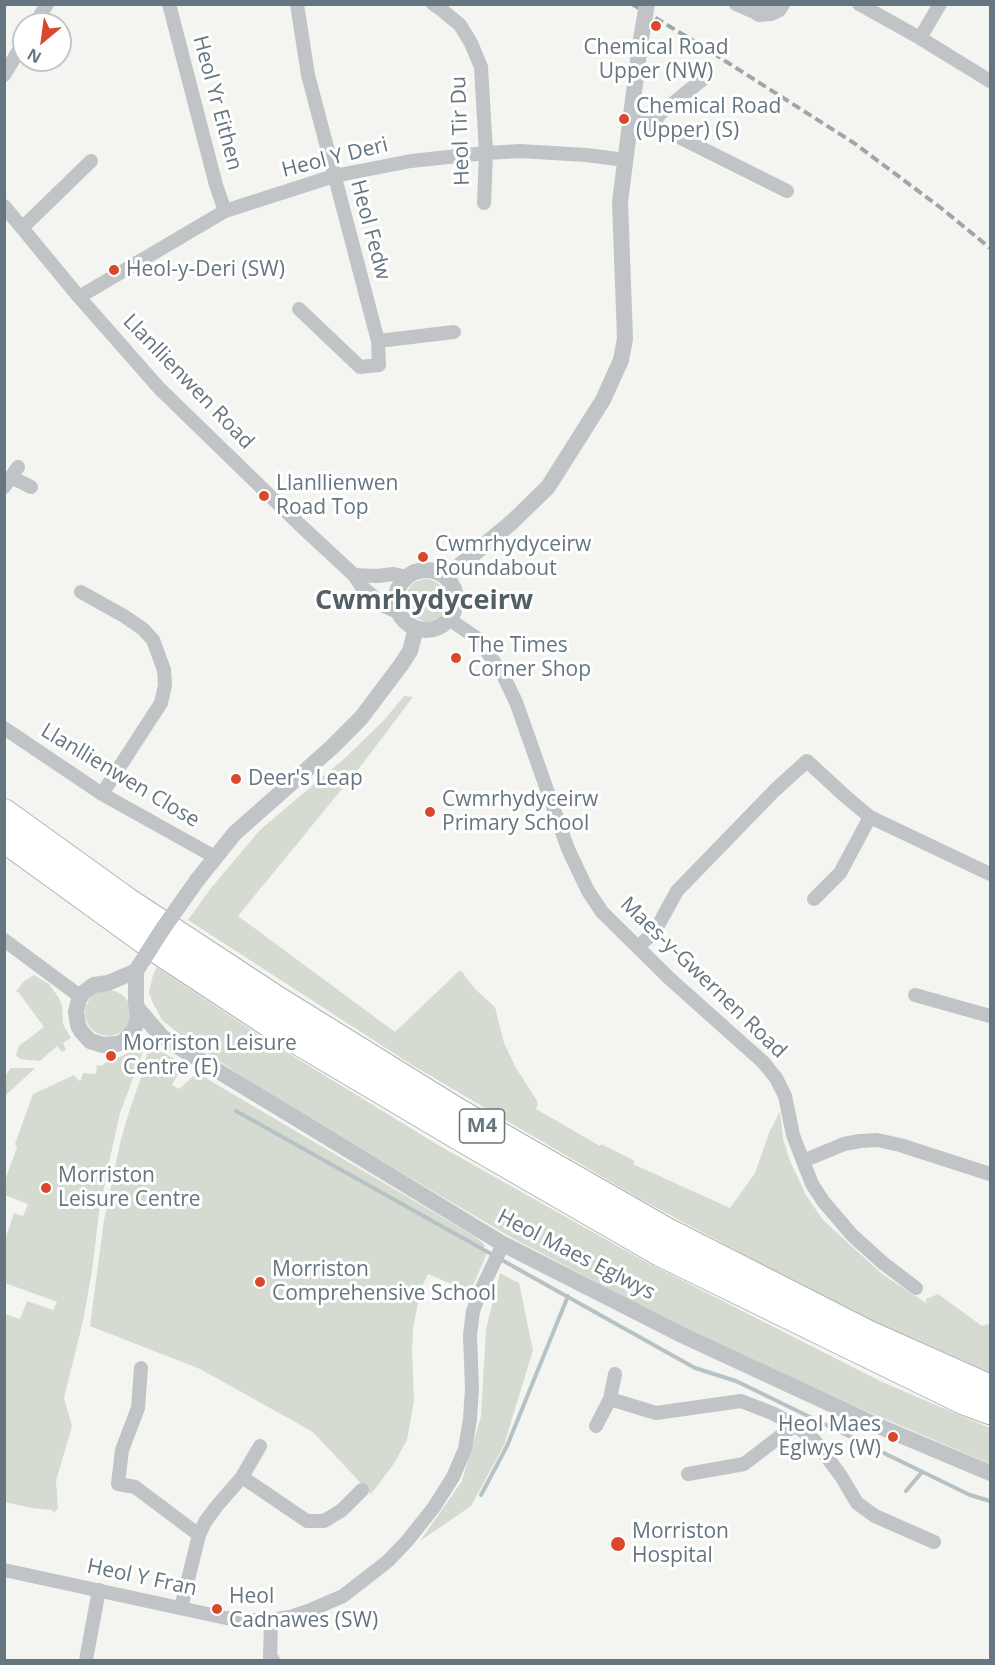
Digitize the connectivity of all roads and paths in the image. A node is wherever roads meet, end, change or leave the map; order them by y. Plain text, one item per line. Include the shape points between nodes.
1 (169, 4) edge
2 (297, 4) edge
3 (433, 4) edge
4 (647, 4) edge
5 (736, 4) edge
6 (782, 4) edge
7 (859, 4) edge
8 (940, 4) edge
9 (759, 14) joint
10 (920, 38) junction
11 (12, 62) edge
12 (4, 75) edge
13 (708, 75) dead end
14 (990, 81) edge
15 (631, 116) junction
16 (651, 124) junction
17 (486, 153) junction
18 (625, 160) junction
19 (91, 161) dead end
20 (334, 176) junction
21 (787, 191) dead end
22 (484, 203) dead end
23 (4, 206) edge
24 (225, 211) junction
25 (22, 228) junction
26 (79, 297) junction
27 (298, 309) dead end
28 (454, 332) dead end
29 (378, 341) junction
30 (11, 477) edge
31 (31, 487) dead end
32 (354, 575) junction
33 (406, 577) junction
34 (446, 577) junction
35 (80, 593) dead end
36 (398, 612) junction
37 (449, 619) junction
38 (416, 628) junction
39 (4, 728) edge
40 (102, 794) junction
41 (4, 812) edge
42 (870, 817) junction
43 (4, 839) edge
44 (215, 857) junction
45 (990, 874) edge
46 (814, 899) dead end
47 (4, 940) edge
48 (638, 947) junction
49 (136, 971) junction
50 (108, 983) junction
51 (915, 995) dead end
52 (81, 996) junction
53 (137, 1006) junction
54 (990, 1016) edge
55 (130, 1036) junction
56 (162, 1037) junction
57 (803, 1161) junction
58 (990, 1174) edge
59 (503, 1245) junction
60 (916, 1288) dead end
61 (141, 1368) dead end
62 (615, 1374) dead end
63 (990, 1388) edge
64 (610, 1399) junction
65 (990, 1411) edge
66 (795, 1425) junction
67 (596, 1426) dead end
68 (260, 1446) dead end
69 (990, 1473) edge
70 (688, 1474) dead end
71 (242, 1477) junction
72 (362, 1490) dead end
73 (199, 1536) junction
74 (934, 1542) dead end
75 (4, 1570) edge
76 (99, 1590) junction
77 (181, 1608) junction
78 (271, 1620) junction
79 (86, 1660) edge
80 (273, 1660) edge

1 - 24 street, Heol Yr Eithen
2 - 20 street, Heol Fedw via 308,75
3 - 17 street, Heol Tir Du via 460,25 481,67
4 - 15 street, bridge
5 - 9 street
6 - 9 street via 771,14
7 - 10 street
8 - 10 street
10 - 14 street
11 - 12 street
13 - 16 street
15 - 16 street
15 - 18 street
16 - 21 street
17 - 18 street, Heol Y Deri via 520,151
17 - 20 street, Heol Y Deri via 411,161
17 - 22 street, Heol Tir Du
18 - 34 street via 620,211 625,339 613,380 548,487
19 - 25 street
20 - 24 street, Heol Y Deri
20 - 29 street, Heol Fedw
23 - 25 street, Llanllienwen Road
24 - 26 street, Heol Y Deri
25 - 26 street, Llanllienwen Road
26 - 32 street, Llanllienwen Road via 159,388
27 - 29 street, Heol Fedw via 360,367 379,365
28 - 29 street
30 - 31 street
32 - 33 street
32 - 36 street, Llanllienwen Road via 362,587
33 - 34 street via 419,570 433,570
33 - 36 street via 398,588
34 - 37 street via 456,597
35 - 40 street via 143,629 153,640 164,670 161,703
36 - 38 street
37 - 38 street via 434,629
37 - 48 street, Maes-y-Gwernen Road via 478,639 502,673 568,849 588,891 602,912
38 - 44 street via 410,651 361,718 235,833
39 - 40 street, Llanllienwen Close
40 - 44 street, Llanllienwen Close
41 - 63 highway, M4 via 129,902 457,1111 665,1230 867,1333
42 - 45 street
42 - 46 street via 840,873
42 - 48 street via 807,761 677,891 652,933
43 - 65 highway, M4 via 157,950 277,1029 660,1254
44 - 49 street, bridge
47 - 52 street
48 - 57 street, Maes-y-Gwernen Road via 776,1078 786,1096
49 - 50 street
49 - 53 street
50 - 52 street via 94,986
50 - 53 street, Heol Maes Eglwys via 122,986
51 - 54 street
52 - 55 street, Heol Maes Eglwys via 76,1019 90,1041 110,1045
53 - 55 street via 137,1024
53 - 56 street, Heol Maes Eglwys
55 - 56 street, Heol Maes Eglwys
56 - 59 street, Heol Maes Eglwys
57 - 58 street via 844,1144 877,1140
57 - 60 street, Maes-y-Gwernen Road via 822,1202 838,1221
59 - 69 street, Heol Maes Eglwys via 684,1336
59 - 78 street, Heol Y Fran via 473,1311 470,1419 465,1449 453,1477 434,1507 388,1561 343,1596 306,1612
61 - 73 street via 138,1408 122,1450 118,1484 135,1487
62 - 64 street
64 - 66 street via 656,1413 741,1401
64 - 67 street
66 - 70 street via 744,1464
66 - 74 street via 814,1440 857,1503 875,1516
68 - 71 street
71 - 72 street via 307,1521 324,1521
71 - 73 street via 205,1522
73 - 77 street
75 - 76 street, Heol Y Fran
76 - 77 street, Heol Y Fran
76 - 79 street
77 - 78 street, Heol Y Fran via 226,1618
78 - 80 street

